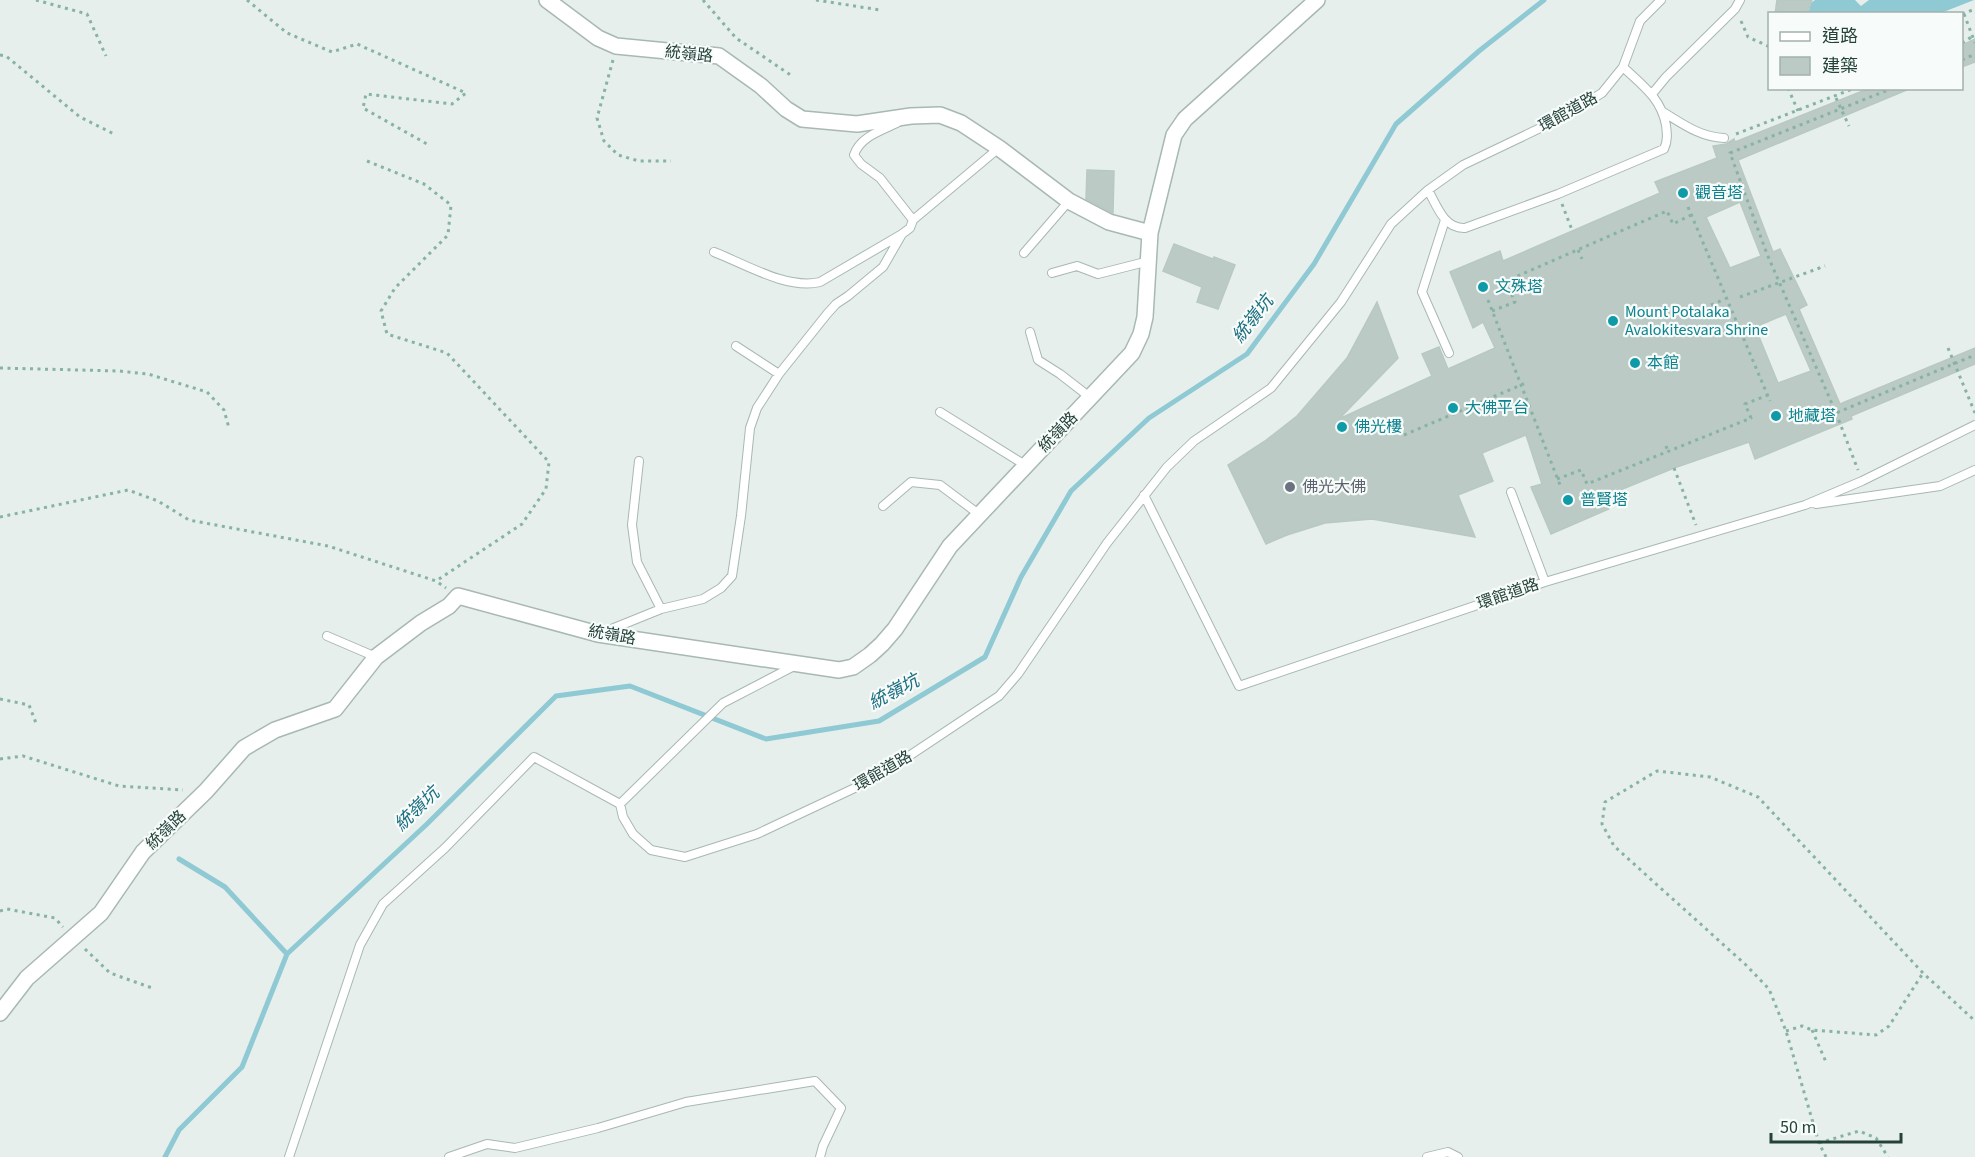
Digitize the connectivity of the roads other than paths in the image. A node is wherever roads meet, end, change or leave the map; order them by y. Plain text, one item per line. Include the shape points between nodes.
1 (547, 0) edge
2 (1317, 0) edge
3 (1661, 0) edge
4 (1740, 0) edge
5 (1623, 68) junction
6 (1652, 94) junction
7 (1663, 112) junction
8 (911, 116) junction
9 (1724, 138) road end
10 (999, 148) junction
11 (1428, 190) junction
12 (1069, 201) junction
13 (913, 220) junction
14 (1445, 220) junction
15 (1150, 233) junction
16 (902, 234) junction
17 (714, 252) dead end
18 (1024, 254) dead end
19 (1149, 261) junction
20 (1052, 273) dead end
21 (1030, 332) dead end
22 (736, 346) dead end
23 (1449, 353) dead end
24 (780, 374) junction
25 (1090, 398) junction
26 (940, 412) dead end
27 (1975, 425) edge
28 (639, 461) dead end
29 (1025, 465) junction
30 (1975, 470) edge
31 (1510, 492) dead end
32 (1144, 495) junction
33 (883, 506) dead end
34 (1804, 506) junction
35 (980, 515) junction
36 (1545, 582) junction
37 (661, 609) junction
38 (598, 634) junction
39 (327, 636) dead end
40 (376, 657) junction
41 (800, 663) junction
42 (620, 804) junction
43 (0, 1012) edge
44 (289, 1157) edge
45 (449, 1157) edge
46 (820, 1157) edge
47 (1428, 1157) edge
48 (1458, 1157) edge

1 - 8 street, 統嶺路 via 598,38 616,46 719,56 802,119 857,124
2 - 15 street, 統嶺路 via 1185,119 1174,135
3 - 5 lane, 環館道路 via 1640,21
4 - 6 lane
5 - 6 lane
5 - 11 lane, 環館道路 via 1602,93 1557,120 1463,165
6 - 7 lane
7 - 9 lane via 1694,131
7 - 14 lane via 1667,133 1664,149 1465,228
8 - 10 street, 統嶺路 via 940,115 961,123
8 - 13 lane via 866,138 854,155 880,178
10 - 12 street, 統嶺路
10 - 13 lane
11 - 14 lane
11 - 32 lane, 環館道路 via 1391,224 1341,302 1271,388 1194,441
12 - 15 street, 統嶺路 via 1109,222
12 - 18 lane
13 - 16 lane
14 - 23 lane via 1422,292
15 - 19 street, 統嶺路
16 - 17 lane via 809,285 790,283
16 - 24 lane via 883,267 836,303
19 - 20 lane via 1098,274 1077,266
19 - 25 street, 統嶺路 via 1141,334 1132,353
21 - 25 lane via 1038,360
22 - 24 lane
24 - 37 lane via 757,408 750,428 732,576 703,599
25 - 29 street, 統嶺路
26 - 29 lane
27 - 34 lane, 環館道路
28 - 37 lane via 632,525 637,562
29 - 35 street, 統嶺路
30 - 34 lane via 1940,486
31 - 36 lane
32 - 36 lane, 環館道路 via 1239,686
32 - 42 lane, 環館道路 via 999,696 876,778 757,834 685,857 651,850 633,834
33 - 35 lane via 911,482 940,485
34 - 36 lane, 環館道路
35 - 41 street, 統嶺路 via 950,546 895,628 870,655 853,667 839,670
37 - 38 lane
38 - 40 street, 統嶺路 via 458,596
38 - 41 street, 統嶺路
39 - 40 lane
40 - 43 street, 統嶺路 via 335,710 275,730 244,748 143,852 101,913 27,978
41 - 42 lane via 723,703
42 - 44 lane via 534,757 445,848 383,904 360,945
45 - 46 lane via 487,1144 515,1148 686,1102 815,1081 842,1108
47 - 48 lane via 1448,1152

